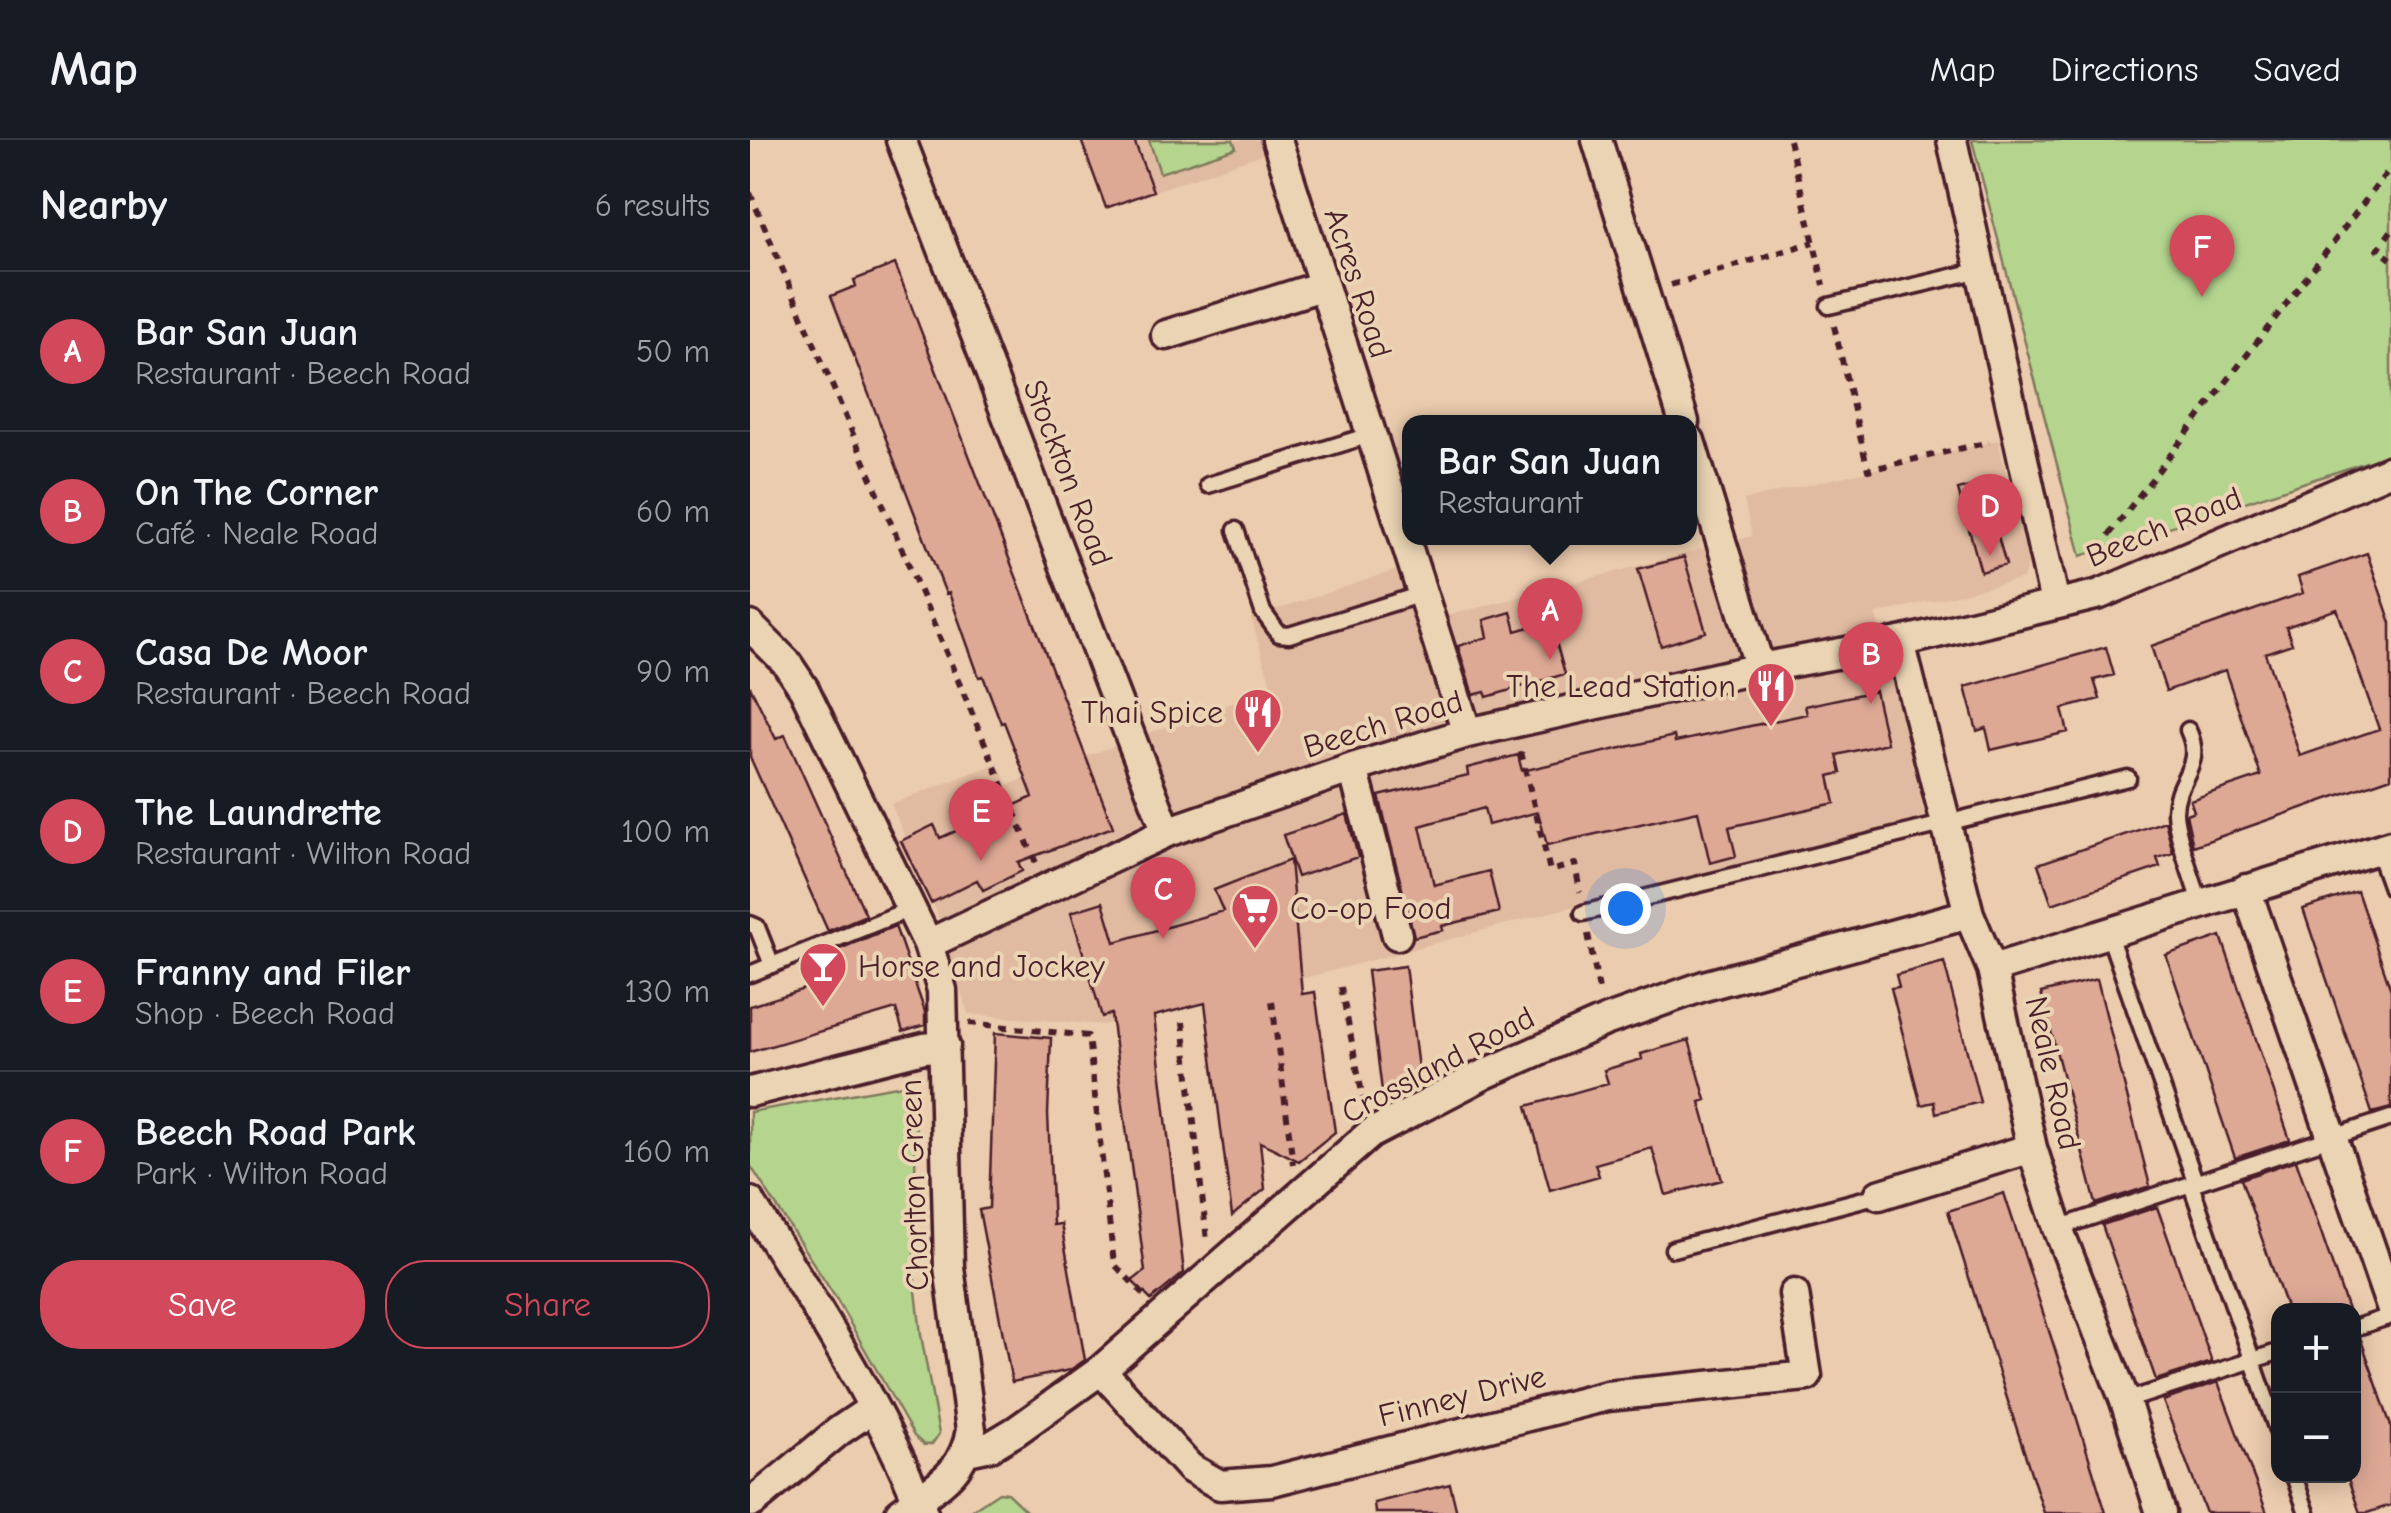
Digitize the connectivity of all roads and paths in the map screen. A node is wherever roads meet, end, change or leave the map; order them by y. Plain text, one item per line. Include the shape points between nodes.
1 (901, 140) edge
2 (1277, 140) edge
3 (1597, 140) edge
4 (1789, 140) edge
5 (1952, 140) edge
6 (2391, 167) edge
7 (750, 193) edge
8 (2391, 231) edge
9 (1814, 242) junction
10 (2391, 259) edge
11 (1981, 270) junction
12 (1322, 286) junction
13 (1644, 294) junction
14 (1829, 306) junction
15 (1166, 335) dead end
16 (1682, 415) edge
17 (1370, 435) junction
18 (2018, 435) junction
19 (1697, 464) edge
20 (2391, 470) edge
21 (1208, 485) dead end
22 (1236, 530) dead end
23 (1402, 533) edge
24 (1406, 545) edge
25 (1422, 594) junction
26 (2100, 594) junction
27 (2055, 603) junction
28 (750, 626) edge
29 (1900, 642) junction
30 (1760, 668) junction
31 (1513, 722) junction
32 (2188, 730) dead end
33 (1467, 733) junction
34 (1353, 768) junction
35 (2128, 778) dead end
36 (1946, 822) junction
37 (1167, 832) junction
38 (2384, 847) edge
39 (1046, 887) junction
40 (2391, 888) edge
41 (2246, 889) junction
42 (2200, 902) junction
43 (910, 908) junction
44 (1584, 913) junction
45 (1968, 914) junction
46 (750, 924) edge
47 (2108, 932) junction
48 (1397, 935) dead end
49 (928, 944) junction
50 (772, 965) junction
51 (1992, 969) junction
52 (750, 974) edge
53 (1341, 987) dead end
54 (1272, 1001) dead end
55 (1606, 1021) junction
56 (1183, 1022) dead end
57 (945, 1033) junction
58 (750, 1092) edge
59 (2391, 1118) edge
60 (1370, 1134) junction
61 (2334, 1136) junction
62 (2032, 1148) junction
63 (2193, 1185) junction
64 (1297, 1195) junction
65 (1878, 1195) joint
66 (750, 1202) edge
67 (2058, 1228) junction
68 (1673, 1249) dead end
69 (1210, 1272) junction
70 (1794, 1294) dead end
71 (2391, 1307) edge
72 (1162, 1314) junction
73 (2391, 1316) edge
74 (2361, 1326) edge
75 (2271, 1354) edge
76 (2253, 1360) junction
77 (1101, 1370) junction
78 (2124, 1400) junction
79 (873, 1408) junction
80 (2271, 1413) edge
81 (968, 1451) junction
82 (2296, 1483) edge
83 (750, 1499) edge
84 (913, 1508) edge
85 (2160, 1513) edge
86 (2307, 1513) edge

1 - 37 street, Stockton Road
2 - 12 street, Acres Road
3 - 13 street
4 - 9 path
5 - 11 street
6 - 26 path via 2096,552
7 - 39 path
8 - 10 path via 2378,248
9 - 13 path
9 - 14 path
11 - 14 lane
11 - 18 street
12 - 15 street
12 - 17 street, Acres Road
13 - 16 street
14 - 18 path via 1868,470
17 - 21 lane
17 - 23 street, Acres Road
18 - 27 street
19 - 30 street
20 - 26 street, Beech Road
22 - 25 lane via 1263,612 1279,634
24 - 25 street, Acres Road
25 - 33 street, Acres Road
26 - 27 street, Beech Road
27 - 29 street, Beech Road
28 - 43 street via 804,689
29 - 30 street, Beech Road
29 - 36 street, Neale Road
30 - 31 street, Beech Road
31 - 33 street, Beech Road
31 - 44 path via 1550,871 1576,864
32 - 42 lane via 2194,763 2175,813
33 - 34 street, Beech Road
34 - 37 street, Beech Road
34 - 48 street
35 - 36 lane
36 - 44 lane
36 - 45 street, Neale Road
37 - 39 street, Beech Road
38 - 40 lane
38 - 41 street
39 - 49 street, Beech Road
41 - 42 street
41 - 61 street
42 - 47 street
43 - 49 street
43 - 50 lane
44 - 55 path
45 - 51 street, Neale Road
45 - 55 street, Crossland Road via 1704,986
46 - 50 lane
47 - 51 street
47 - 63 lane
49 - 57 street via 942,990
50 - 52 lane
51 - 62 street, Neale Road
53 - 60 path
54 - 64 path
55 - 60 street, Crossland Road
56 - 69 path
57 - 58 street, Chorlton Green via 924,1048
57 - 72 path via 1088,1036 1114,1264
57 - 81 street, Chorlton Green via 948,1267 971,1430
59 - 61 lane
60 - 64 street, Crossland Road
61 - 63 lane
61 - 71 street
62 - 65 street
62 - 67 street, Neale Road
63 - 67 lane
63 - 76 lane
64 - 69 street, Crossland Road
65 - 68 lane
66 - 79 street
67 - 78 street, Neale Road
69 - 72 street, Crossland Road
70 - 77 street, Finney Drive via 1807,1376 1606,1396 1272,1481 1220,1485 1190,1468
72 - 77 street, Crossland Road
73 - 74 lane
75 - 76 lane
76 - 78 lane
76 - 80 lane
77 - 81 street, Crossland Road via 991,1446
78 - 85 street, Neale Road
79 - 83 street
79 - 84 street
81 - 84 street
82 - 86 lane

